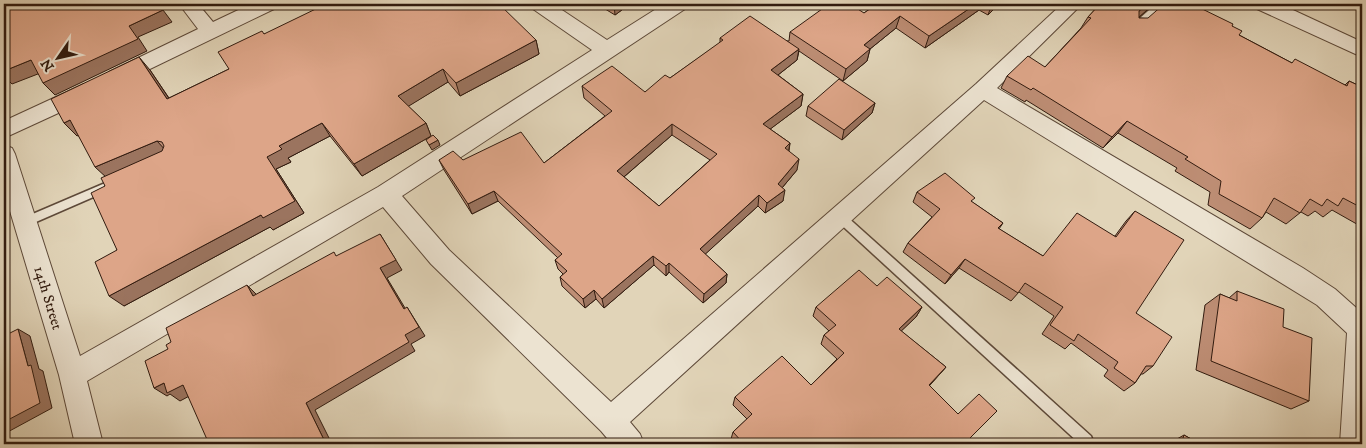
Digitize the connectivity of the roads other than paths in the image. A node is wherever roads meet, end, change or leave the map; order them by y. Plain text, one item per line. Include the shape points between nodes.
1 (188, 4) edge
2 (267, 4) edge
3 (540, 4) edge
4 (678, 4) edge
5 (1074, 4) edge
6 (1161, 4) edge
7 (1264, 4) edge
8 (1135, 27) edge
9 (211, 32) junction
10 (1362, 50) edge
11 (608, 52) junction
12 (983, 88) junction
13 (4, 130) edge
14 (4, 154) edge
15 (124, 179) edge
16 (386, 194) junction
17 (840, 217) junction
18 (25, 222) junction
19 (72, 375) junction
20 (611, 421) junction
21 (1086, 441) dead end
22 (89, 444) edge
23 (630, 444) edge
24 (1354, 444) edge

1 - 9 street
2 - 9 street
3 - 11 street
4 - 11 street
5 - 12 street
6 - 8 lane
7 - 10 street
9 - 13 street
11 - 16 street
12 - 17 street
12 - 24 street via 1294,276 1326,297 1360,328
14 - 18 street, 14th Street
15 - 18 lane
16 - 19 street
16 - 20 street via 440,257
17 - 20 street
17 - 21 lane
18 - 19 street, 14th Street
19 - 22 street, 14th Street
20 - 23 street

